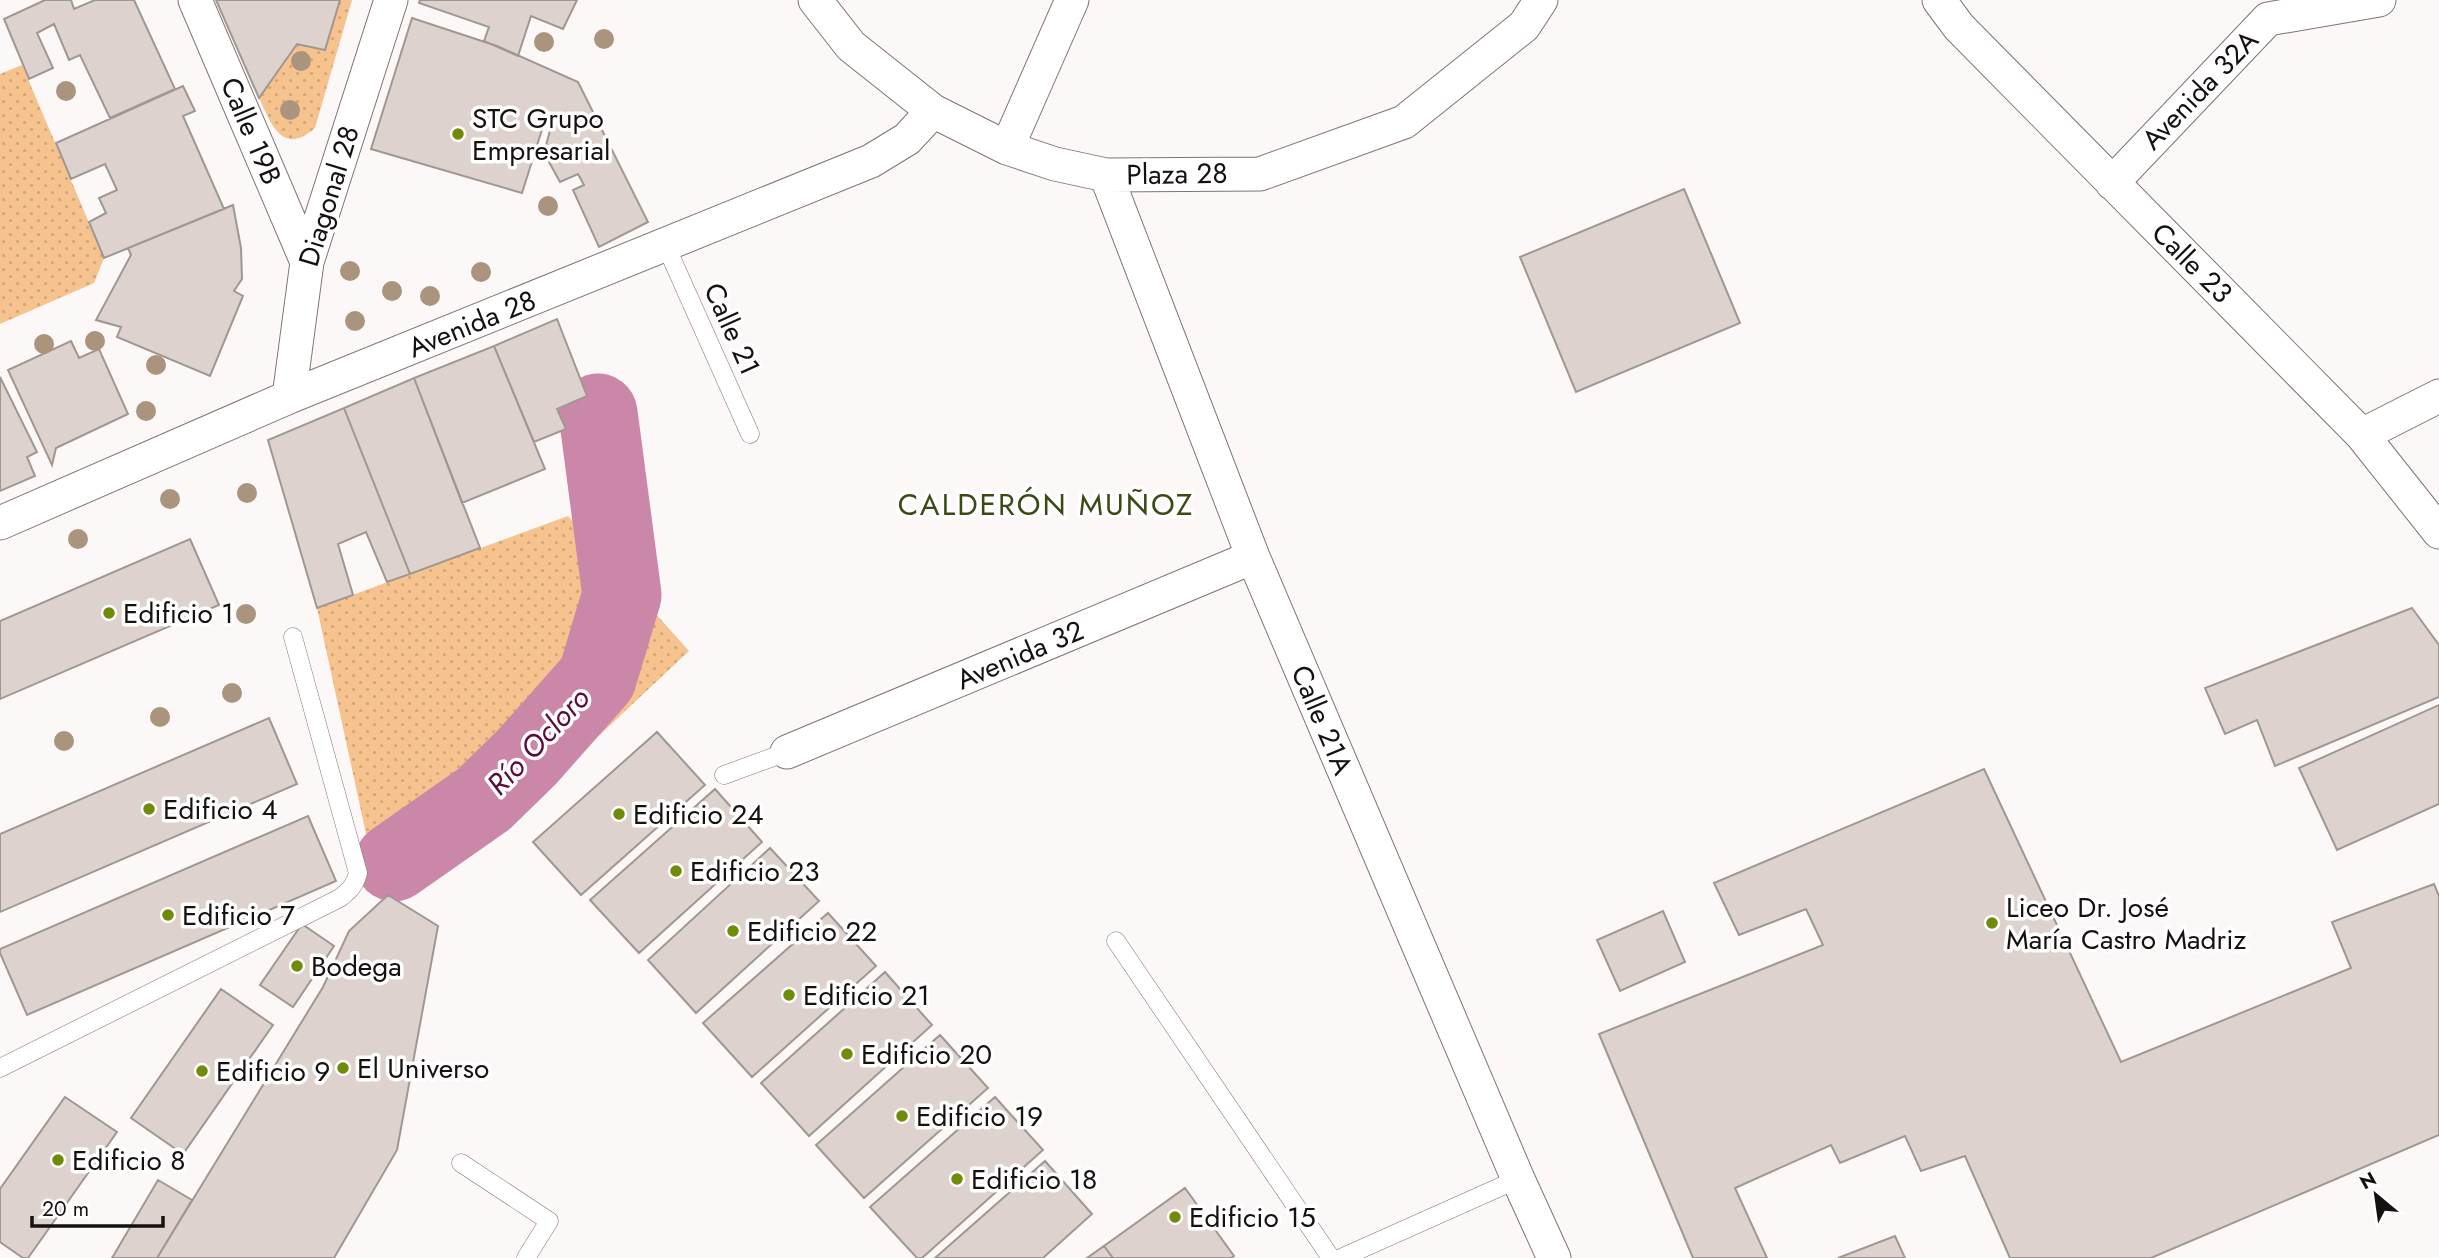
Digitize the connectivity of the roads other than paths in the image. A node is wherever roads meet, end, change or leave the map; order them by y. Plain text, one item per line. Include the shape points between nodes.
1 (195, 0) edge
2 (391, 0) edge
3 (815, 0) edge
4 (1072, 0) edge
5 (1541, 0) edge
6 (1939, 0) edge
7 (2379, 0) edge
8 (933, 111) junction
9 (1007, 148) junction
10 (1106, 175) junction
11 (2112, 183) junction
12 (666, 246) junction
13 (307, 262) junction
14 (2439, 396) edge
15 (289, 397) junction
16 (750, 434) dead end
17 (2362, 435) junction
18 (0, 523) edge
19 (2439, 532) edge
20 (1253, 557) junction
21 (293, 637) dead end
22 (787, 752) joint
23 (724, 775) dead end
24 (1116, 940) dead end
25 (0, 1068) edge
26 (461, 1163) dead end
27 (1518, 1179) junction
28 (526, 1258) edge
29 (1331, 1258) edge
30 (1341, 1258) edge
31 (1554, 1258) edge

1 - 13 street, Calle 19B
2 - 13 street, Diagonal 28
3 - 8 street, Plaza 28 via 851,46
4 - 9 street
5 - 10 street, Plaza 28 via 1524,26 1404,122 1260,174
6 - 11 street, Calle 23 via 1959,27
7 - 11 street, Avenida 32A via 2268,19
8 - 9 street, Plaza 28
8 - 12 street, Avenida 28 via 906,138 871,161
9 - 10 street, Plaza 28
10 - 20 street, Calle 21A
11 - 17 street, Calle 23
12 - 15 street, Avenida 28
12 - 16 lane, Calle 21
13 - 15 street, Diagonal 28
14 - 17 street
15 - 18 street, Avenida 28
17 - 19 street, Calle 23
20 - 22 street, Avenida 32
20 - 27 street, Calle 21A
21 - 25 lane via 358,873 350,890
22 - 23 lane
24 - 29 lane
26 - 28 lane via 549,1222
27 - 30 lane
27 - 31 street, Calle 21A

